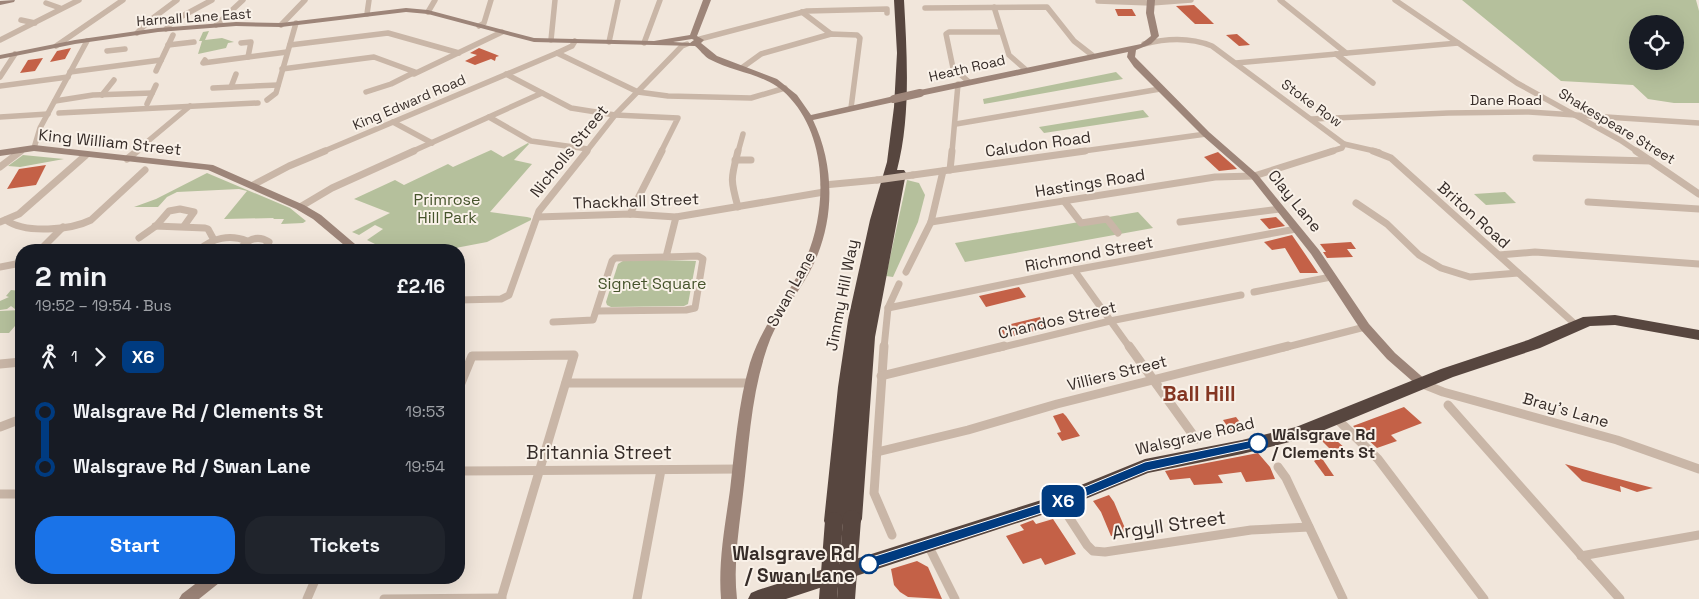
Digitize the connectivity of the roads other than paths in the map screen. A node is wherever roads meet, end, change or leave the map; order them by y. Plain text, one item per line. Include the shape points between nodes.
1 (11, 0) edge
2 (79, 0) edge
3 (123, 0) edge
4 (177, 0) edge
5 (212, 0) edge
6 (243, 0) edge
7 (305, 0) edge
8 (369, 0) edge
9 (435, 0) edge
10 (491, 0) edge
11 (555, 0) edge
12 (618, 0) edge
13 (660, 0) edge
14 (707, 0) edge
15 (898, 0) edge
16 (907, 0) edge
17 (943, 0) edge
18 (1192, 0) edge
19 (1280, 0) edge
20 (1395, 0) edge
21 (1098, 1) dead end
22 (1151, 2) edge
23 (0, 3) edge
24 (46, 4) dead end
25 (994, 7) junction
26 (60, 8) junction
27 (925, 8) dead end
28 (946, 8) junction
29 (428, 12) junction
30 (802, 12) junction
31 (887, 13) dead end
32 (367, 14) junction
33 (21, 20) dead end
34 (35, 23) junction
35 (296, 23) junction
36 (216, 25) junction
37 (281, 25) junction
38 (479, 26) junction
39 (1154, 28) junction
40 (169, 32) junction
41 (502, 32) junction
42 (1001, 32) junction
43 (137, 33) junction
44 (831, 34) junction
45 (0, 40) edge
46 (551, 40) junction
47 (1179, 40) junction
48 (87, 41) junction
49 (575, 41) junction
50 (691, 41) junction
51 (194, 42) dead end
52 (609, 42) junction
53 (241, 43) dead end
54 (644, 43) junction
55 (1458, 43) junction
56 (1144, 44) junction
57 (168, 45) junction
58 (290, 45) junction
59 (56, 46) junction
60 (125, 49) dead end
61 (117, 50) junction
62 (1132, 50) junction
63 (107, 51) dead end
64 (287, 52) junction
65 (459, 53) junction
66 (557, 53) junction
67 (1346, 53) junction
68 (15, 54) junction
69 (1336, 54) junction
70 (1092, 55) junction
71 (0, 57) edge
72 (248, 57) junction
73 (161, 60) junction
74 (205, 60) dead end
75 (1236, 63) junction
76 (110, 66) junction
77 (743, 67) junction
78 (282, 69) junction
79 (1025, 69) junction
80 (156, 71) dead end
81 (1, 74) edge
82 (69, 74) junction
83 (236, 74) dead end
84 (414, 74) junction
85 (506, 74) junction
86 (1363, 77) junction
87 (1355, 78) dead end
88 (114, 80) dead end
89 (969, 82) junction
90 (1372, 82) dead end
91 (278, 84) junction
92 (958, 84) junction
93 (0, 85) edge
94 (156, 85) dead end
95 (231, 87) junction
96 (213, 88) dead end
97 (785, 88) junction
98 (1160, 89) junction
99 (366, 92) dead end
100 (638, 92) junction
101 (152, 93) junction
102 (542, 93) junction
103 (102, 95) junction
104 (55, 100) junction
105 (268, 100) dead end
106 (258, 103) dead end
107 (147, 104) dead end
108 (190, 106) junction
109 (851, 108) junction
110 (59, 113) dead end
111 (48, 114) junction
112 (1574, 114) junction
113 (615, 115) junction
114 (0, 116) edge
115 (489, 117) junction
116 (809, 118) junction
117 (1312, 119) junction
118 (393, 122) junction
119 (1699, 123) edge
120 (956, 124) junction
121 (743, 134) dead end
122 (1206, 134) junction
123 (432, 143) junction
124 (1344, 144) junction
125 (34, 148) junction
126 (588, 149) junction
127 (21, 151) junction
128 (0, 152) edge
129 (86, 156) junction
130 (126, 158) junction
131 (1536, 158) dead end
132 (735, 160) junction
133 (750, 160) dead end
134 (1653, 161) junction
135 (1, 166) edge
136 (153, 168) dead end
137 (946, 171) junction
138 (1254, 176) junction
139 (253, 185) junction
140 (824, 189) junction
141 (1699, 194) edge
142 (1064, 201) junction
143 (1588, 202) dead end
144 (1356, 203) dead end
145 (300, 207) junction
146 (738, 207) junction
147 (1280, 209) junction
148 (1699, 209) edge
149 (630, 214) junction
150 (676, 216) junction
151 (537, 218) junction
152 (3, 221) edge
153 (931, 222) junction
154 (1180, 222) dead end
155 (155, 226) junction
156 (184, 226) junction
157 (64, 227) junction
158 (1296, 229) junction
159 (1118, 234) dead end
160 (139, 238) dead end
161 (214, 240) junction
162 (247, 241) junction
163 (46, 244) edge
164 (205, 244) edge
165 (244, 244) edge
166 (267, 244) edge
167 (350, 244) edge
168 (1499, 255) junction
169 (666, 257) junction
170 (15, 264) edge
171 (1699, 264) edge
172 (0, 267) edge
173 (1074, 270) junction
174 (906, 272) dead end
175 (1518, 273) junction
176 (1331, 277) junction
177 (899, 284) dead end
178 (1254, 292) dead end
179 (1241, 295) dead end
180 (465, 300) edge
181 (888, 308) junction
182 (597, 311) junction
183 (1110, 321) junction
184 (552, 322) dead end
185 (1576, 325) junction
186 (1365, 327) junction
187 (1699, 335) edge
188 (15, 363) edge
189 (0, 364) edge
190 (465, 373) edge
191 (881, 376) junction
192 (1154, 380) junction
193 (566, 383) junction
194 (752, 383) junction
195 (1423, 384) junction
196 (1448, 405) dead end
197 (1337, 419) junction
198 (15, 421) edge
199 (0, 427) edge
200 (1196, 439) dead end
201 (877, 452) junction
202 (1278, 467) dead end
203 (539, 470) junction
204 (660, 470) junction
205 (740, 470) junction
206 (1699, 470) edge
207 (465, 471) edge
208 (0, 494) edge
209 (15, 494) edge
210 (1059, 502) junction
211 (843, 520) junction
212 (1309, 527) junction
213 (892, 535) dead end
214 (1699, 535) edge
215 (928, 545) junction
216 (1581, 556) junction
217 (206, 584) edge
218 (313, 584) edge
219 (190, 597) edge
220 (306, 599) edge
221 (384, 599) edge
222 (502, 599) edge
223 (637, 599) edge
224 (729, 599) edge
225 (758, 599) edge
226 (828, 599) edge
227 (846, 599) edge
228 (955, 599) edge
229 (1343, 599) edge
230 (1484, 599) edge
231 (1620, 599) edge

1 - 23 street
2 - 26 street
3 - 59 street
4 - 43 street
5 - 40 street via 173,21
6 - 36 street
7 - 37 street
8 - 32 street
9 - 29 street
10 - 38 street via 484,23
11 - 46 street
12 - 52 street
13 - 54 street
14 - 50 street
15 - 211 highway, Jimmy Hill Way via 902,53 900,107 893,162 856,320 846,387
16 - 211 highway, Jimmy Hill Way via 912,75 909,110 902,162 867,337
17 - 28 street
18 - 22 street
19 - 67 street
20 - 55 street, Shakespeare Street
21 - 22 street
22 - 39 street
24 - 26 street
25 - 28 street
25 - 42 street
25 - 70 street via 1047,6 1074,41
26 - 34 street
27 - 28 street
29 - 32 street, Harnall Lane East via 406,10
29 - 38 street, Harnall Lane East
30 - 31 street via 887,9
30 - 44 street
30 - 50 street
32 - 35 street, Harnall Lane East
33 - 34 street
34 - 45 street
35 - 37 street, Harnall Lane East
35 - 58 street
36 - 37 street, Harnall Lane East
36 - 40 street, Harnall Lane East
38 - 41 street, Harnall Lane East
39 - 47 street via 1163,36
39 - 56 street via 1154,37
40 - 43 street, Harnall Lane East
40 - 57 street
41 - 46 street, Harnall Lane East via 523,38
41 - 65 street
42 - 79 street via 1010,56
42 - 89 street via 946,34 953,68
43 - 48 street, Harnall Lane East
44 - 77 street via 761,54
44 - 109 street via 857,35 860,38
46 - 49 street, Harnall Lane East
47 - 56 street
47 - 75 street, Stoke Row via 1207,44
48 - 59 street, Harnall Lane East
48 - 82 street
49 - 52 street, Harnall Lane East
49 - 66 street, King Edward Road
50 - 54 street, Harnall Lane East
50 - 77 street, Swan Lane via 714,58
50 - 100 street, Nicholls Street via 682,46
51 - 57 street
52 - 54 street, Harnall Lane East
53 - 72 street via 251,42
55 - 67 street
55 - 112 street, Shakespeare Street via 1518,83
56 - 62 street
57 - 73 street
58 - 64 street
58 - 65 street via 388,34
59 - 68 street, Harnall Lane East
60 - 61 street
61 - 63 street
61 - 76 street
62 - 70 street, Heath Road
62 - 98 street, Clay Lane via 1133,61
64 - 72 street
64 - 78 street
65 - 84 street
66 - 85 street, King Edward Road
66 - 100 street
67 - 69 street
68 - 71 street, Harnall Lane East
68 - 81 street
69 - 75 street
69 - 86 street
70 - 79 street, Heath Road
72 - 74 street via 204,63
73 - 76 street
73 - 80 street
75 - 117 street, Stoke Row
76 - 82 street
77 - 97 street, Swan Lane via 765,75
78 - 84 street via 374,57
78 - 91 street
79 - 89 street, Heath Road
82 - 93 street
82 - 104 street
83 - 95 street
84 - 99 street
85 - 102 street
85 - 118 street, King Edward Road
86 - 87 street
86 - 90 street
88 - 103 street
89 - 92 street, Heath Road
91 - 95 street
91 - 105 street via 274,96
92 - 109 street, Heath Road, bridge
92 - 120 street
94 - 101 street
95 - 96 street
97 - 100 street via 752,98
97 - 116 street, Swan Lane
98 - 120 street
98 - 122 street, Clay Lane
100 - 113 street, Nicholls Street
101 - 103 street
101 - 107 street
102 - 113 street via 571,108
102 - 115 street
103 - 104 street
104 - 111 street
106 - 108 street
108 - 110 street
108 - 130 street
109 - 116 street, Heath Road
111 - 114 street
111 - 125 street
112 - 117 street, Dane Road via 1452,113
112 - 119 street, Dane Road
112 - 134 street, Shakespeare Street
113 - 126 street, Nicholls Street
113 - 149 street via 678,118
115 - 123 street
115 - 126 street via 532,141
116 - 140 street, Swan Lane via 818,141
117 - 124 street, Stoke Row
118 - 123 street
118 - 139 street, King Edward Road via 289,166
120 - 137 street
121 - 132 street
122 - 137 street, Caludon Road
122 - 138 street, Clay Lane
123 - 145 street via 332,188
124 - 138 street, Stoke Row via 1338,150
124 - 168 street, Briton Road via 1391,158
125 - 127 street, King William Street
125 - 129 street, King William Street
126 - 151 street, Nicholls Street via 539,211
127 - 128 street, King William Street
127 - 135 street
129 - 130 street, King William Street
129 - 152 street via 24,209
130 - 139 street, King William Street via 203,166
131 - 134 street
132 - 133 street
132 - 146 street via 731,184
134 - 141 street, Shakespeare Street
136 - 157 street via 142,169 92,220 84,225
137 - 140 street, Caludon Road, bridge
137 - 153 street
138 - 142 street, Hastings Road via 1215,177
138 - 147 street, Clay Lane
139 - 145 street, King William Street
140 - 146 street, Thackhall Street
140 - 194 street, Swan Lane via 820,233 815,248 804,273 769,328
142 - 153 street, Hastings Road
142 - 159 street via 1081,223 1107,219
143 - 148 street
144 - 175 street via 1386,224 1419,255 1441,268 1470,277
145 - 167 street, King William Street
146 - 150 street, Thackhall Street
147 - 154 street
147 - 158 street, Clay Lane
149 - 150 street, Thackhall Street
149 - 151 street, Thackhall Street
150 - 169 street
151 - 180 street, Nicholls Street via 509,295 501,299
152 - 157 street via 18,226
153 - 174 street
155 - 156 street
155 - 156 street via 169,212 192,210 194,214
155 - 160 street
156 - 161 street via 208,229
157 - 163 street
158 - 173 street, Richmond Street
158 - 176 street, Clay Lane
161 - 162 street via 233,238
161 - 164 street
162 - 165 street
162 - 166 street via 266,239
168 - 171 street via 1535,252
168 - 175 street, Briton Road
169 - 182 street via 615,258
169 - 182 street via 698,256 703,260 694,308
170 - 172 street
173 - 181 street, Richmond Street
173 - 183 street
175 - 185 street, Briton Road
176 - 178 street
176 - 186 street, Clay Lane
177 - 181 street
179 - 183 street, Chandos Street
181 - 191 street
182 - 184 street via 590,321
183 - 191 street, Chandos Street
183 - 192 street
185 - 187 highway, Walsgrave Road via 1608,320
185 - 195 highway, Walsgrave Road via 1534,344
186 - 192 street, Villiers Street
186 - 195 street, Clay Lane
188 - 189 street
190 - 193 street via 472,356 574,355
191 - 201 street
192 - 200 street
192 - 201 street, Villiers Street
193 - 194 street
193 - 203 street
194 - 205 street, Swan Lane
195 - 197 highway, Walsgrave Road
195 - 206 street, Bray's Lane via 1617,440
196 - 216 street
197 - 210 highway, Walsgrave Road via 1299,433 1242,447 1152,464
197 - 230 street via 1378,459
198 - 199 street
201 - 213 street via 874,493
202 - 212 street
203 - 204 street, Britannia Street
203 - 207 street, Britannia Street
203 - 222 street
204 - 205 street, Britannia Street
204 - 223 street
205 - 224 street, Swan Lane
208 - 209 street
210 - 212 street, Argyll Street via 1093,551 1105,552 1251,530
210 - 215 highway, Walsgrave Road
211 - 226 highway, Jimmy Hill Way, bridge
211 - 227 highway, Jimmy Hill Way, bridge
212 - 229 street
214 - 216 street
215 - 225 highway, Walsgrave Road
215 - 228 street
216 - 231 street
217 - 219 street
218 - 220 street
221 - 222 street

